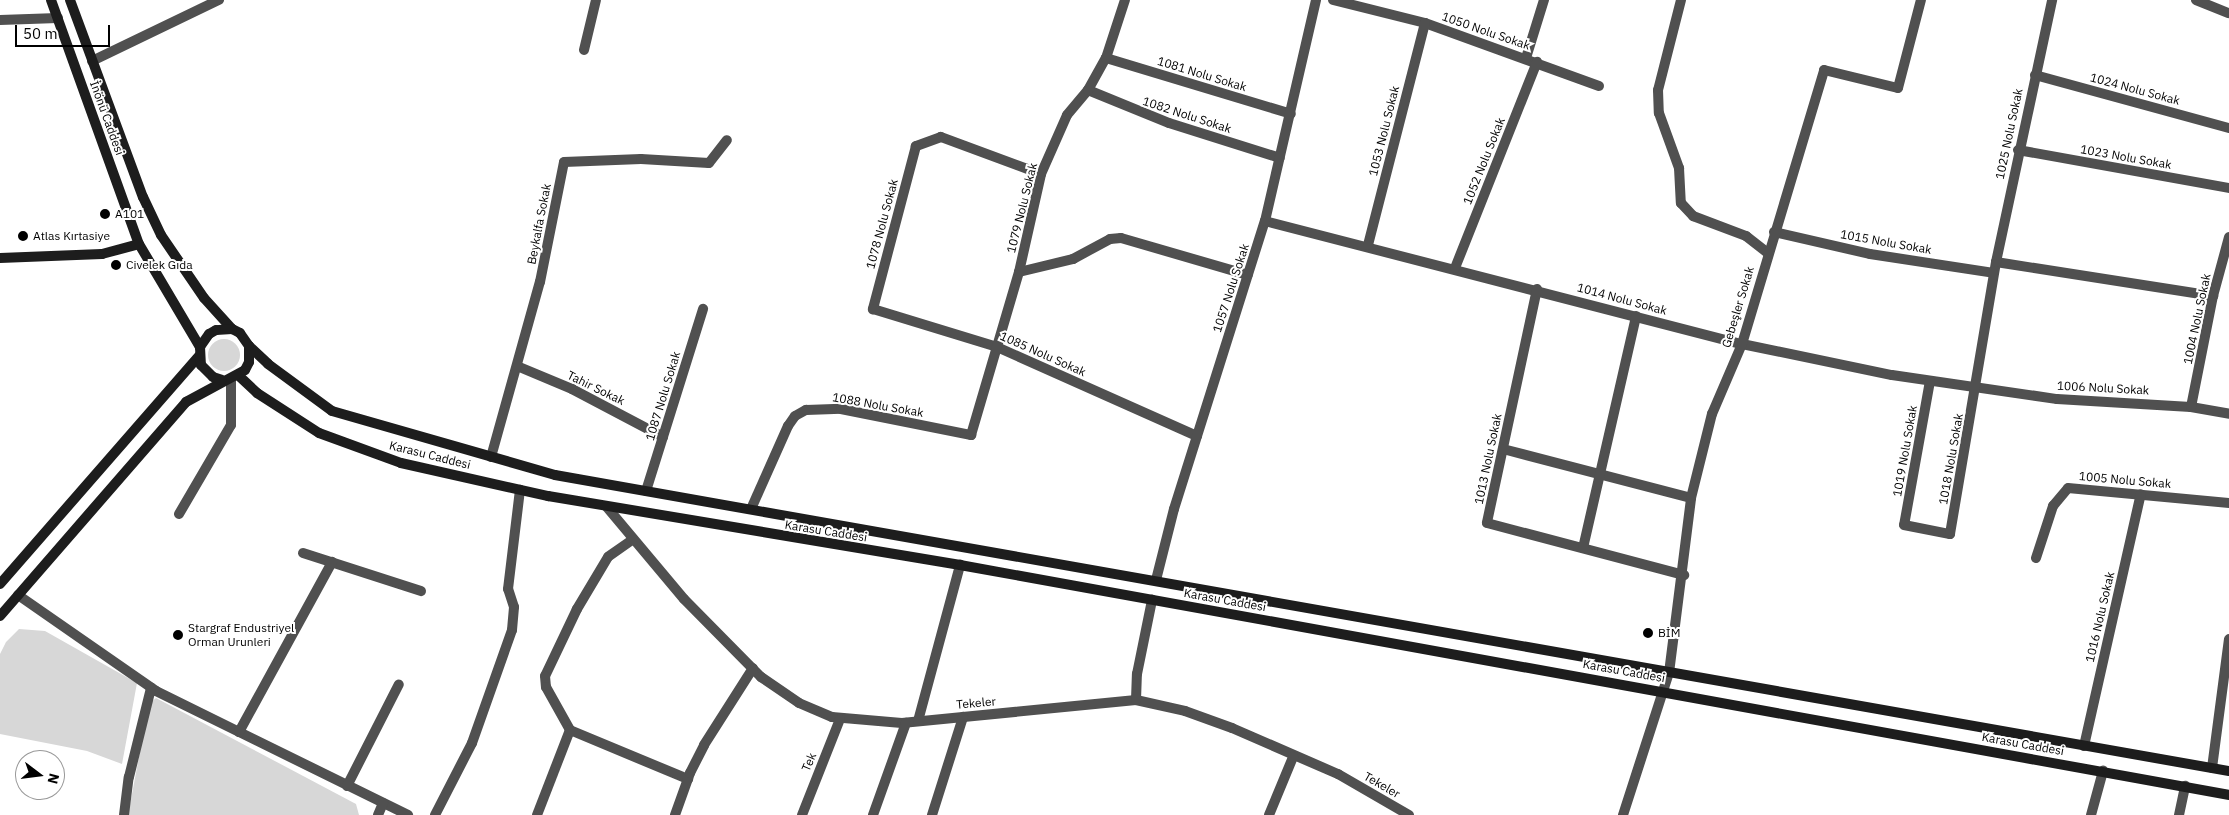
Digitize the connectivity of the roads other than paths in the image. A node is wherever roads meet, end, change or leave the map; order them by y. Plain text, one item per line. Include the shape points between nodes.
1 (51, 0) edge
2 (70, 0) edge
3 (220, 0) edge
4 (596, 0) edge
5 (1125, 0) edge
6 (1316, 0) edge
7 (1333, 0) edge
8 (1544, 0) edge
9 (1681, 0) edge
10 (1921, 0) edge
11 (2052, 0) edge
12 (2196, 0) edge
13 (2229, 13) edge
14 (58, 18) junction
15 (0, 20) edge
16 (1425, 23) junction
17 (584, 50) dead end
18 (1106, 58) junction
19 (1526, 58) junction
20 (92, 61) junction
21 (1537, 62) junction
22 (2035, 75) junction
23 (1599, 86) dead end
24 (1088, 90) junction
25 (1291, 114) junction
26 (2229, 128) edge
27 (727, 140) dead end
28 (2018, 150) junction
29 (1280, 158) junction
30 (1041, 174) junction
31 (2229, 188) edge
32 (1265, 221) junction
33 (1774, 232) junction
34 (2229, 237) edge
35 (139, 244) junction
36 (1368, 245) junction
37 (1768, 253) junction
38 (0, 258) edge
39 (1996, 262) junction
40 (1455, 268) junction
41 (1019, 272) junction
42 (1994, 273) junction
43 (1248, 275) junction
44 (1537, 289) junction
45 (2213, 296) junction
46 (703, 309) dead end
47 (873, 309) joint
48 (1636, 316) junction
49 (232, 329) junction
50 (1742, 344) junction
51 (249, 346) junction
52 (997, 347) junction
53 (200, 352) junction
54 (517, 366) junction
55 (230, 378) junction
56 (1930, 381) junction
57 (1975, 388) junction
58 (2191, 407) junction
59 (2229, 414) edge
60 (971, 435) joint
61 (1197, 436) junction
62 (663, 437) junction
63 (1503, 449) junction
64 (492, 457) junction
65 (1600, 474) junction
66 (520, 490) junction
67 (646, 491) junction
68 (2141, 494) junction
69 (1691, 498) junction
70 (2229, 503) edge
71 (606, 506) junction
72 (751, 509) junction
73 (179, 514) dead end
74 (1950, 534) joint
75 (632, 540) junction
76 (1583, 548) junction
77 (303, 553) dead end
78 (2036, 558) dead end
79 (332, 562) junction
80 (960, 565) junction
81 (1684, 575) junction
82 (1156, 580) junction
83 (0, 584) edge
84 (420, 591) dead end
85 (18, 594) junction
86 (1152, 600) junction
87 (0, 616) edge
88 (2229, 645) edge
89 (753, 668) junction
90 (1669, 673) junction
91 (399, 684) dead end
92 (152, 688) junction
93 (1662, 691) junction
94 (1136, 700) junction
95 (963, 717) junction
96 (840, 719) junction
97 (918, 721) junction
98 (906, 723) junction
99 (570, 730) junction
100 (238, 732) junction
101 (2084, 746) junction
102 (1293, 757) junction
103 (2212, 768) junction
104 (2103, 771) junction
105 (2229, 771) edge
106 (688, 779) junction
107 (347, 786) junction
108 (2185, 786) junction
109 (2229, 795) edge
110 (384, 803) junction
111 (124, 815) edge
112 (378, 815) edge
113 (408, 815) edge
114 (435, 815) edge
115 (537, 815) edge
116 (675, 815) edge
117 (802, 815) edge
118 (873, 815) edge
119 (932, 815) edge
120 (1269, 815) edge
121 (1409, 815) edge
122 (1623, 815) edge
123 (2091, 815) edge
124 (2179, 815) edge

1 - 14 main road, İnönü Caddesi
2 - 20 main road, İnönü Caddesi
3 - 20 street
4 - 17 street
5 - 18 street, 1079 Nolu Sokak
6 - 25 street, 1057 Nolu Sokak
7 - 16 street, 1050 Nolu Sokak
8 - 19 street
9 - 37 street via 1658,90 1659,113 1679,168 1681,203 1693,216 1746,236
10 - 33 street via 1898,88 1824,70
11 - 22 street, 1025 Nolu Sokak
12 - 13 street
14 - 15 street
14 - 35 main road, İnönü Caddesi
16 - 19 street, 1050 Nolu Sokak
16 - 36 street, 1053 Nolu Sokak
18 - 24 street, 1079 Nolu Sokak
18 - 25 street, 1081 Nolu Sokak
19 - 21 street, 1050 Nolu Sokak
20 - 49 main road, İnönü Caddesi via 143,197 162,235 204,298
21 - 23 street, 1050 Nolu Sokak
21 - 40 street, 1052 Nolu Sokak
22 - 26 street, 1024 Nolu Sokak
22 - 28 street, 1025 Nolu Sokak
24 - 29 street, 1082 Nolu Sokak via 1169,123
24 - 30 street, 1079 Nolu Sokak via 1067,115
25 - 29 street, 1057 Nolu Sokak
27 - 54 street, Beykalfa Sokak via 708,163 641,159 564,162 540,282
28 - 31 street, 1023 Nolu Sokak
28 - 39 street, 1025 Nolu Sokak
29 - 32 street, 1057 Nolu Sokak
30 - 41 street, 1079 Nolu Sokak
30 - 47 street, 1078 Nolu Sokak via 941,137 916,146
32 - 36 street, 1014 Nolu Sokak
32 - 43 street, 1057 Nolu Sokak
33 - 37 street
33 - 42 street, 1015 Nolu Sokak via 1870,254
34 - 45 street, 1004 Nolu Sokak
35 - 38 main road via 102,254
35 - 53 main road
36 - 40 street, 1014 Nolu Sokak
37 - 50 street, Gebeşler Sokak
39 - 42 street, 1025 Nolu Sokak
39 - 45 street
40 - 44 street, 1014 Nolu Sokak
41 - 43 street via 1074,259 1110,239 1120,238
41 - 52 street, 1079 Nolu Sokak
42 - 57 street, 1018 Nolu Sokak
43 - 61 street, 1057 Nolu Sokak
44 - 48 street, 1014 Nolu Sokak
44 - 63 street, 1013 Nolu Sokak
45 - 58 street, 1004 Nolu Sokak
46 - 62 street, 1087 Nolu Sokak
47 - 52 street, 1085 Nolu Sokak
48 - 50 street, 1014 Nolu Sokak
48 - 65 street
49 - 51 main road via 240,333
49 - 53 main road via 209,334
50 - 56 street, 1014 Nolu Sokak
50 - 69 street, Gebeşler Sokak via 1712,414
51 - 55 main road via 249,362
51 - 64 main road, Karasu Caddesi via 332,411
52 - 60 street, 1079 Nolu Sokak
52 - 61 street, 1085 Nolu Sokak
53 - 55 main road via 206,372
53 - 83 main road
54 - 62 street, Tahir Sokak via 572,389
54 - 64 street, Beykalfa Sokak
55 - 66 main road, Karasu Caddesi via 319,434 401,463
55 - 73 street via 231,425
55 - 85 main road via 186,402
56 - 57 street, 1014 Nolu Sokak
56 - 74 street, 1019 Nolu Sokak via 1904,524
57 - 58 street, 1006 Nolu Sokak via 2057,399
57 - 74 street, 1018 Nolu Sokak
58 - 59 street, 1006 Nolu Sokak
60 - 72 street, 1088 Nolu Sokak via 841,409 806,410 795,416 788,426
61 - 82 street, 1057 Nolu Sokak
62 - 67 street, 1087 Nolu Sokak
63 - 65 street
63 - 76 street, 1013 Nolu Sokak via 1487,523
64 - 67 main road, Karasu Caddesi via 555,475
65 - 69 street
65 - 76 street
66 - 71 main road, Karasu Caddesi
66 - 114 street via 508,589 514,606 512,630 476,735
67 - 72 main road, Karasu Caddesi
68 - 70 street, 1005 Nolu Sokak
68 - 78 street, 1005 Nolu Sokak via 2077,487 2063,491 2052,506
68 - 101 street, 1016 Nolu Sokak
69 - 81 street, Gebeşler Sokak
71 - 75 street, Tekeler
71 - 80 main road, Karasu Caddesi
72 - 82 main road, Karasu Caddesi
75 - 89 street, Tekeler via 684,599
75 - 99 street via 608,557 577,609 545,676 546,687
76 - 81 street, 1013 Nolu Sokak
77 - 79 street
79 - 84 street
79 - 100 street
80 - 86 main road, Karasu Caddesi
80 - 97 street
81 - 90 street, Gebeşler Sokak
82 - 90 main road, Karasu Caddesi
85 - 87 main road
85 - 92 street
86 - 93 main road, Karasu Caddesi
86 - 94 street via 1137,674
88 - 103 street
89 - 96 street, Tekeler via 799,703
89 - 106 street via 704,745
90 - 93 street, Gebeşler Sokak
90 - 101 main road, Karasu Caddesi
91 - 107 street
92 - 100 street
92 - 111 street via 129,777
93 - 104 main road, Karasu Caddesi
93 - 122 street, Gebeşler Sokak
94 - 95 street, Tekeler
94 - 102 street, Tekeler via 1232,728
95 - 97 street, Tekeler
95 - 119 street
96 - 98 street, Tekeler
96 - 117 street, Tek
97 - 98 street, Tekeler
98 - 118 street
99 - 106 street
99 - 115 street
100 - 107 street
101 - 103 main road, Karasu Caddesi
102 - 120 street
102 - 121 street, Tekeler via 1338,774
103 - 105 main road, Karasu Caddesi
104 - 108 main road, Karasu Caddesi
104 - 123 street
106 - 116 street
107 - 110 street
108 - 109 main road, Karasu Caddesi
108 - 124 street
110 - 112 street
110 - 113 street

